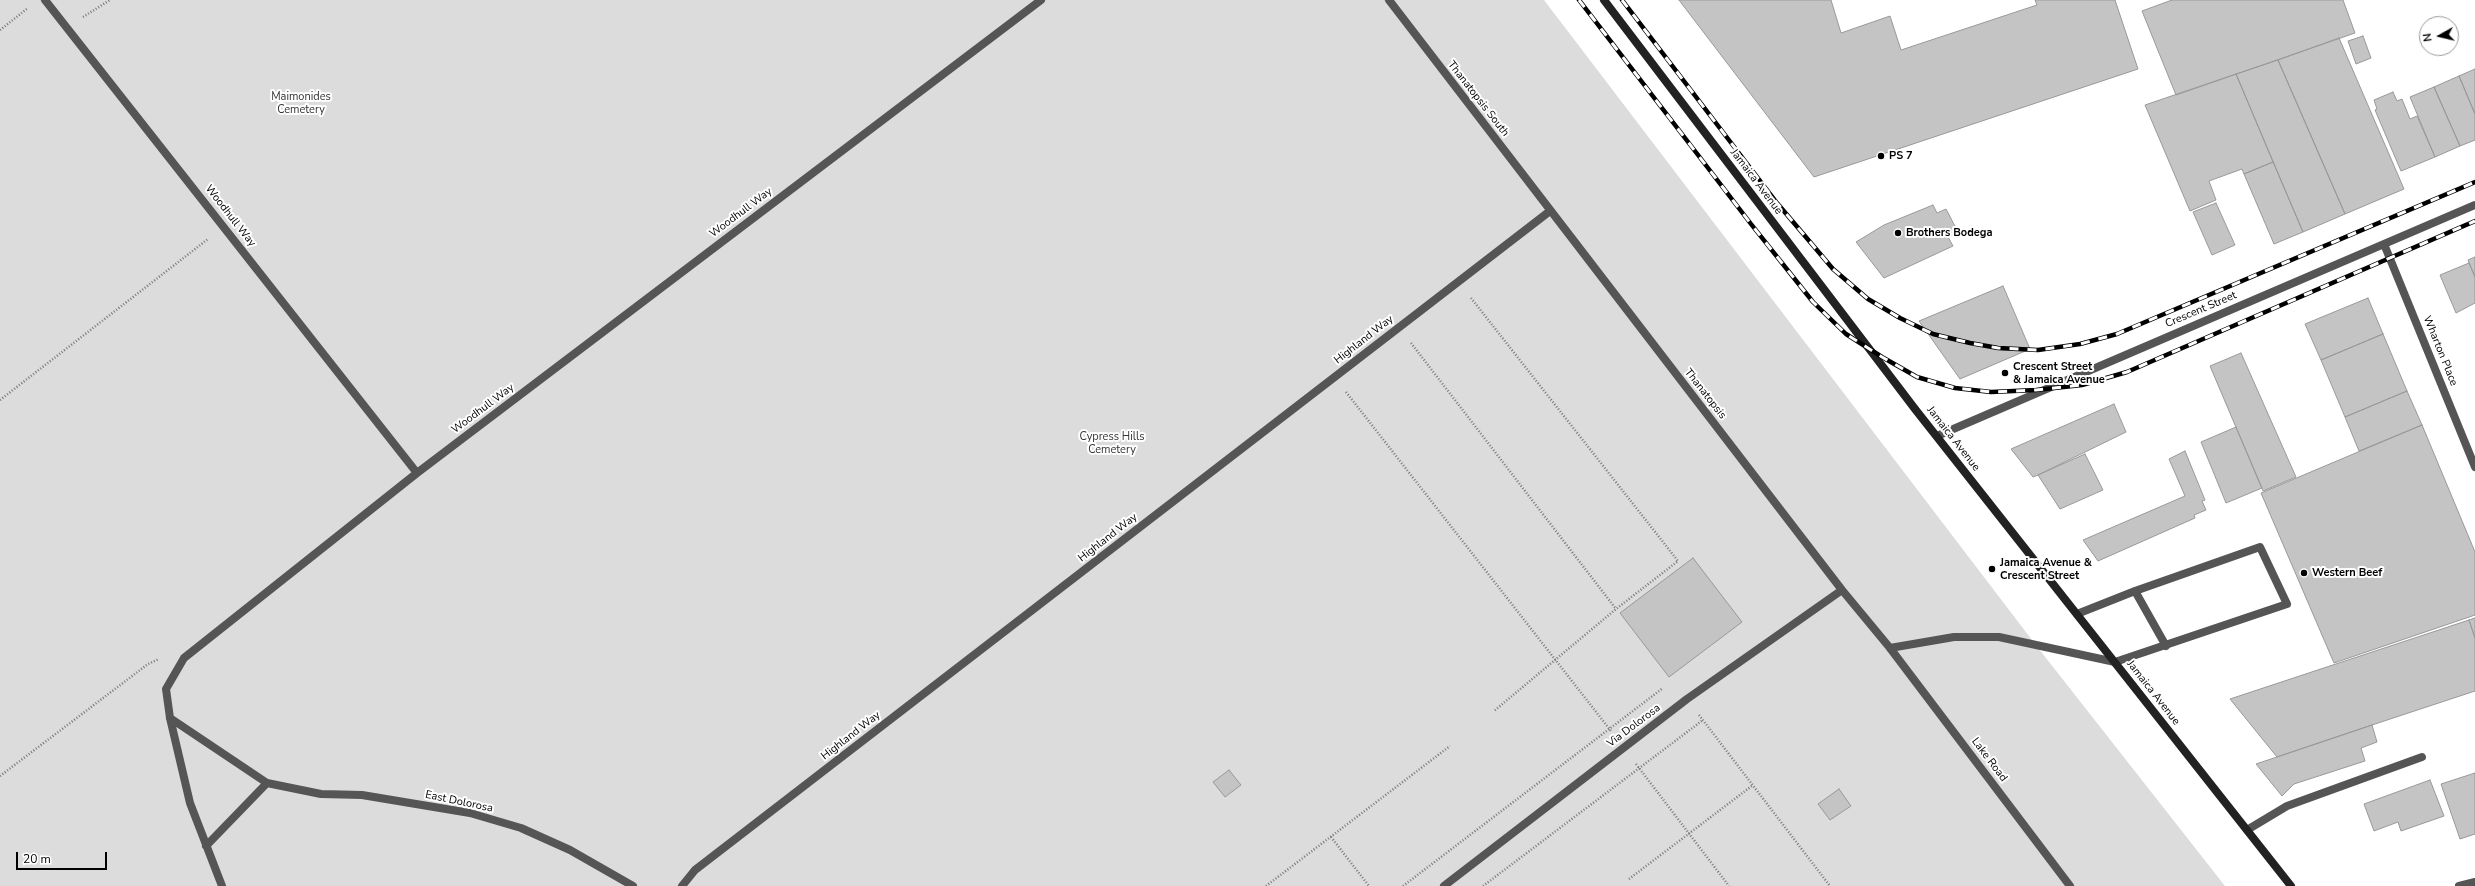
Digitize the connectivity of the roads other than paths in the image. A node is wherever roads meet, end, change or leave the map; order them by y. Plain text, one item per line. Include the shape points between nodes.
1 (45, 0) edge
2 (1041, 0) edge
3 (1389, 0) edge
4 (1604, 0) edge
5 (2475, 205) edge
6 (1550, 210) junction
7 (2384, 244) junction
8 (1937, 436) junction
9 (2475, 467) edge
10 (417, 473) junction
11 (1842, 590) junction
12 (2135, 591) junction
13 (2077, 614) junction
14 (2166, 646) junction
15 (1890, 648) junction
16 (2115, 662) junction
17 (170, 718) junction
18 (2422, 757) dead end
19 (267, 783) junction
20 (2247, 830) junction
21 (206, 846) junction
22 (2475, 882) edge
23 (222, 886) edge
24 (633, 886) edge
25 (682, 886) edge
26 (1444, 886) edge
27 (2070, 886) edge
28 (2291, 886) edge
29 (2459, 886) edge

1 - 10 street, Woodhull Way
2 - 10 street, Woodhull Way
3 - 6 street, Thanatopsis South
4 - 8 main road, Jamaica Avenue
5 - 7 street, Crescent Street
6 - 11 street, Thanatopsis
6 - 25 street, Highland Way via 695,870
7 - 8 street, Crescent Street
7 - 9 street, Wharton Place
8 - 13 main road, Jamaica Avenue
10 - 17 street via 184,658 166,689
11 - 15 street, Thanatopsis
11 - 26 street, Via Dolorosa via 1687,699
12 - 13 street
12 - 14 street
12 - 14 street via 2260,547 2287,604
13 - 16 main road, Jamaica Avenue
14 - 16 street
15 - 16 street via 1954,637 1999,637
15 - 27 street, Lake Road
16 - 20 main road, Jamaica Avenue
17 - 19 street, East Dolorosa
17 - 21 street via 190,803
18 - 20 street via 2287,806
19 - 21 street
19 - 24 street, East Dolorosa via 320,794 362,795 470,813 521,828 570,850
20 - 28 main road, Jamaica Avenue
21 - 23 street
22 - 29 street

